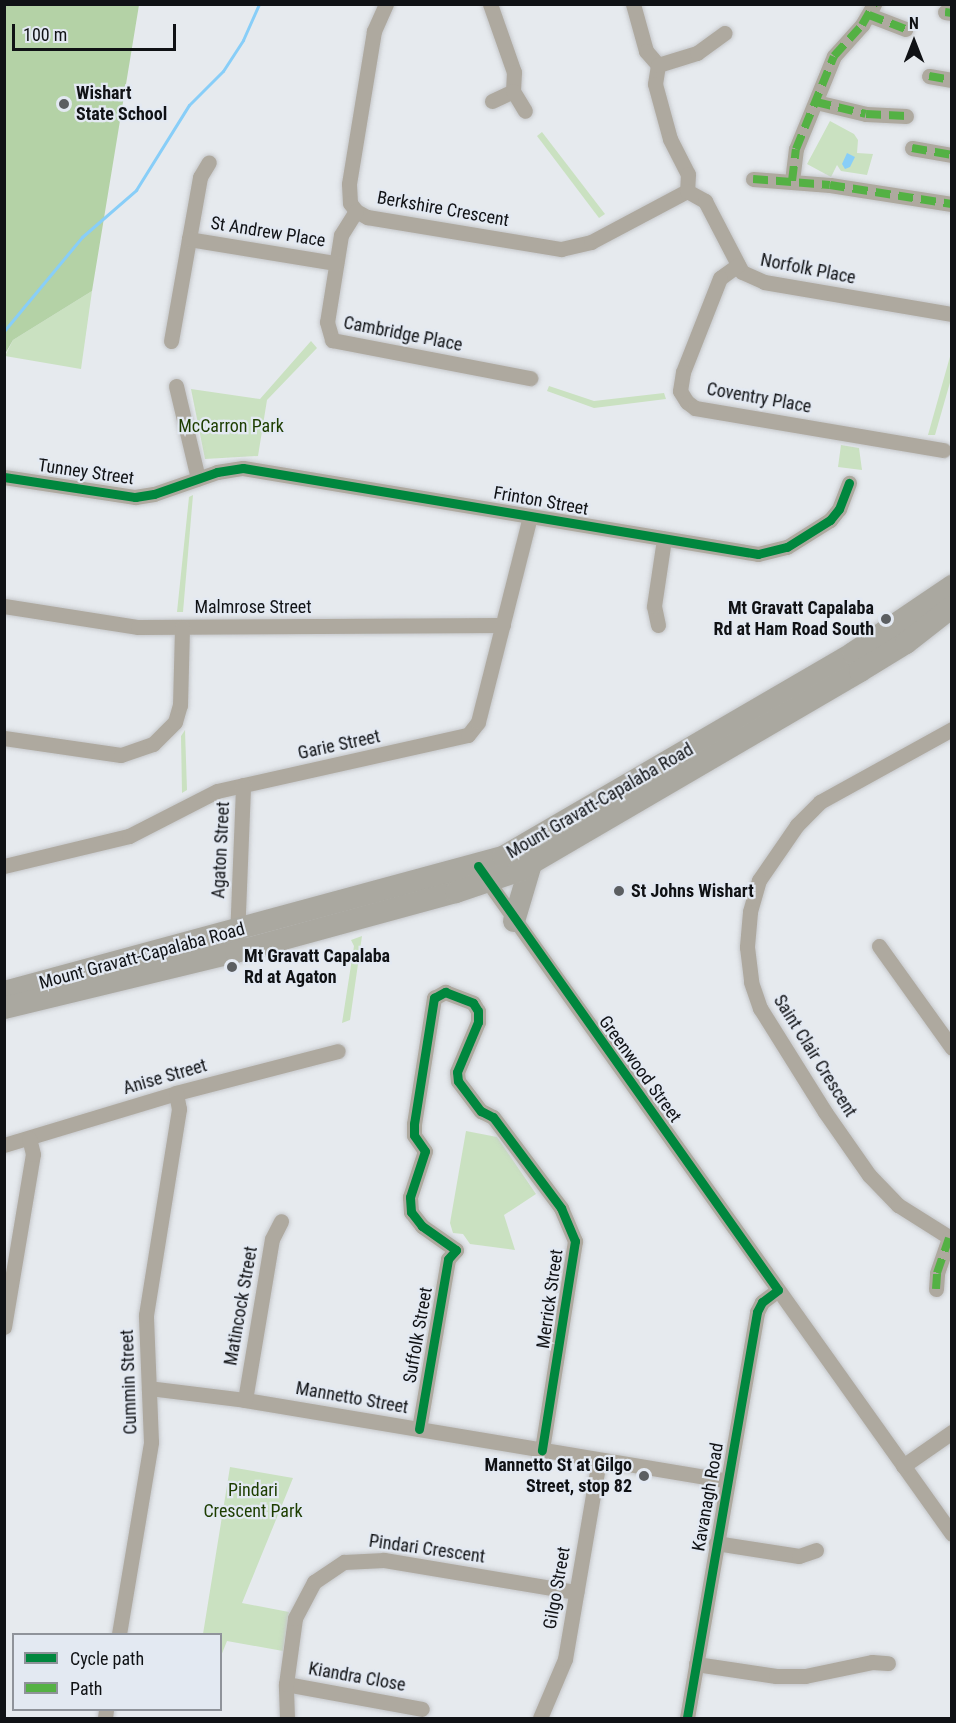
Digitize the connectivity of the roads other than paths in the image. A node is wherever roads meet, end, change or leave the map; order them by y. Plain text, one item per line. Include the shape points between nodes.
1 (386, 4) edge
2 (490, 4) edge
3 (633, 4) edge
4 (872, 10) edge
5 (905, 29) dead end
6 (725, 33) dead end
7 (658, 65) junction
8 (929, 76) dead end
9 (951, 80) edge
10 (513, 91) junction
11 (492, 101) dead end
12 (816, 102) junction
13 (525, 111) dead end
14 (906, 116) dead end
15 (912, 148) dead end
16 (951, 155) edge
17 (209, 162) dead end
18 (753, 179) dead end
19 (792, 181) junction
20 (687, 191) junction
21 (951, 204) edge
22 (356, 211) junction
23 (189, 239) junction
24 (336, 263) junction
25 (738, 265) junction
26 (951, 314) edge
27 (171, 341) dead end
28 (530, 378) dead end
29 (176, 386) dead end
30 (943, 450) dead end
31 (4, 477) edge
32 (198, 478) junction
33 (849, 483) dead end
34 (530, 516) junction
35 (664, 539) junction
36 (951, 586) edge
37 (4, 606) edge
38 (951, 607) edge
39 (502, 625) junction
40 (658, 625) dead end
41 (182, 627) junction
42 (951, 729) edge
43 (4, 738) edge
44 (243, 785) junction
45 (531, 864) junction
46 (4, 866) edge
47 (483, 874) junction
48 (514, 921) junction
49 (237, 941) junction
50 (879, 946) dead end
51 (4, 992) edge
52 (4, 1008) edge
53 (951, 1048) edge
54 (338, 1051) dead end
55 (176, 1093) junction
56 (29, 1138) junction
57 (4, 1145) edge
58 (281, 1221) dead end
59 (950, 1239) edge
60 (456, 1250) joint
61 (936, 1289) dead end
62 (778, 1290) junction
63 (4, 1327) edge
64 (149, 1388) junction
65 (245, 1400) junction
66 (419, 1429) junction
67 (951, 1432) edge
68 (542, 1450) junction
69 (599, 1461) junction
70 (903, 1466) junction
71 (727, 1481) junction
72 (951, 1533) edge
73 (717, 1543) junction
74 (816, 1550) dead end
75 (576, 1592) junction
76 (119, 1633) edge
77 (888, 1663) dead end
78 (696, 1664) junction
79 (286, 1684) junction
80 (422, 1709) dead end
81 (287, 1719) edge
82 (540, 1719) edge
83 (687, 1719) edge

1 - 22 street, Berkshire Crescent via 374,31 349,184 350,203
2 - 10 street via 514,72
3 - 7 street via 646,51
4 - 5 street
4 - 12 street via 839,46
6 - 7 street via 697,53
7 - 20 street via 655,84 670,139 688,174
8 - 9 street
10 - 11 street
10 - 13 street
12 - 14 street via 866,114
12 - 19 street via 796,149
15 - 16 street
17 - 23 street via 200,177
18 - 19 street
19 - 21 street
20 - 22 street, Berkshire Crescent via 591,242 561,249 367,217
20 - 25 street, Norfolk Place via 705,201
22 - 24 street, Cambridge Place via 341,235
23 - 24 street, St Andrew Place
23 - 27 street, St Andrew Place
24 - 28 street, Cambridge Place via 327,322 332,340
25 - 26 street, Norfolk Place via 750,278 764,282
25 - 30 street, Coventry Place via 720,278 682,372 680,391 687,402 696,408
29 - 32 street
31 - 32 street, Tunney Street via 135,497
32 - 34 street, Frinton Street via 243,468
33 - 35 street, Frinton Street via 830,520 771,554
34 - 35 street, Frinton Street
34 - 39 street, Garie Street
35 - 40 street via 654,606
36 - 47 highway, Mount Gravatt-Capalaba Road via 880,637
37 - 41 street, Malmrose Street via 138,627
38 - 45 highway, Mount Gravatt-Capalaba Road via 868,666
39 - 41 street, Malmrose Street
39 - 44 street, Garie Street via 478,722 468,735
41 - 43 street via 180,705 175,722 153,744 122,755
42 - 59 street, Saint Clair Crescent via 820,802 797,825 759,880 750,912 747,947 751,982 760,1008 825,1112 869,1175 897,1205
44 - 46 street, Garie Street via 202,798 129,836
44 - 49 street, Agaton Street
45 - 47 highway, Mount Gravatt-Capalaba Road
45 - 48 highway
47 - 48 street, Greenwood Street
47 - 49 highway, Mount Gravatt-Capalaba Road
48 - 62 street, Greenwood Street
49 - 51 highway, Mount Gravatt-Capalaba Road
49 - 52 highway, Mount Gravatt-Capalaba Road
50 - 53 street
54 - 55 street, Anise Street
55 - 56 street, Anise Street
55 - 64 street, Cummin Street via 179,1109 146,1315
56 - 57 street, Anise Street
56 - 63 street via 33,1154
58 - 65 street, Matincock Street via 272,1239
59 - 61 street via 937,1273
60 - 66 street, Suffolk Street via 448,1259
60 - 68 street, Merrick Street via 422,1226 411,1212 410,1197 425,1151 414,1134 414,1124 439,992 473,1003 478,1011 478,1022 457,1072 458,1081 481,1112 493,1117 561,1208 575,1241
62 - 70 street, Greenwood Street
62 - 71 street, Kavanagh Road via 762,1302 757,1312
64 - 65 street, Mannetto Street
64 - 76 street, Cummin Street via 151,1442
65 - 66 street, Mannetto Street
66 - 68 street, Mannetto Street
67 - 70 street
68 - 69 street, Mannetto Street
69 - 71 street, Mannetto Street
69 - 75 street, Gilgo Street
70 - 72 street, Greenwood Street
71 - 73 street, Kavanagh Road
73 - 74 street via 799,1556
73 - 78 street, Kavanagh Road
75 - 79 street, Pindari Crescent via 384,1560 344,1562 321,1575 303,1597 295,1618
75 - 82 street, Gilgo Street via 565,1659
77 - 78 street via 872,1662 805,1676 776,1676
78 - 83 street, Kavanagh Road
79 - 80 street, Kiandra Close
79 - 81 street, Pindari Crescent

